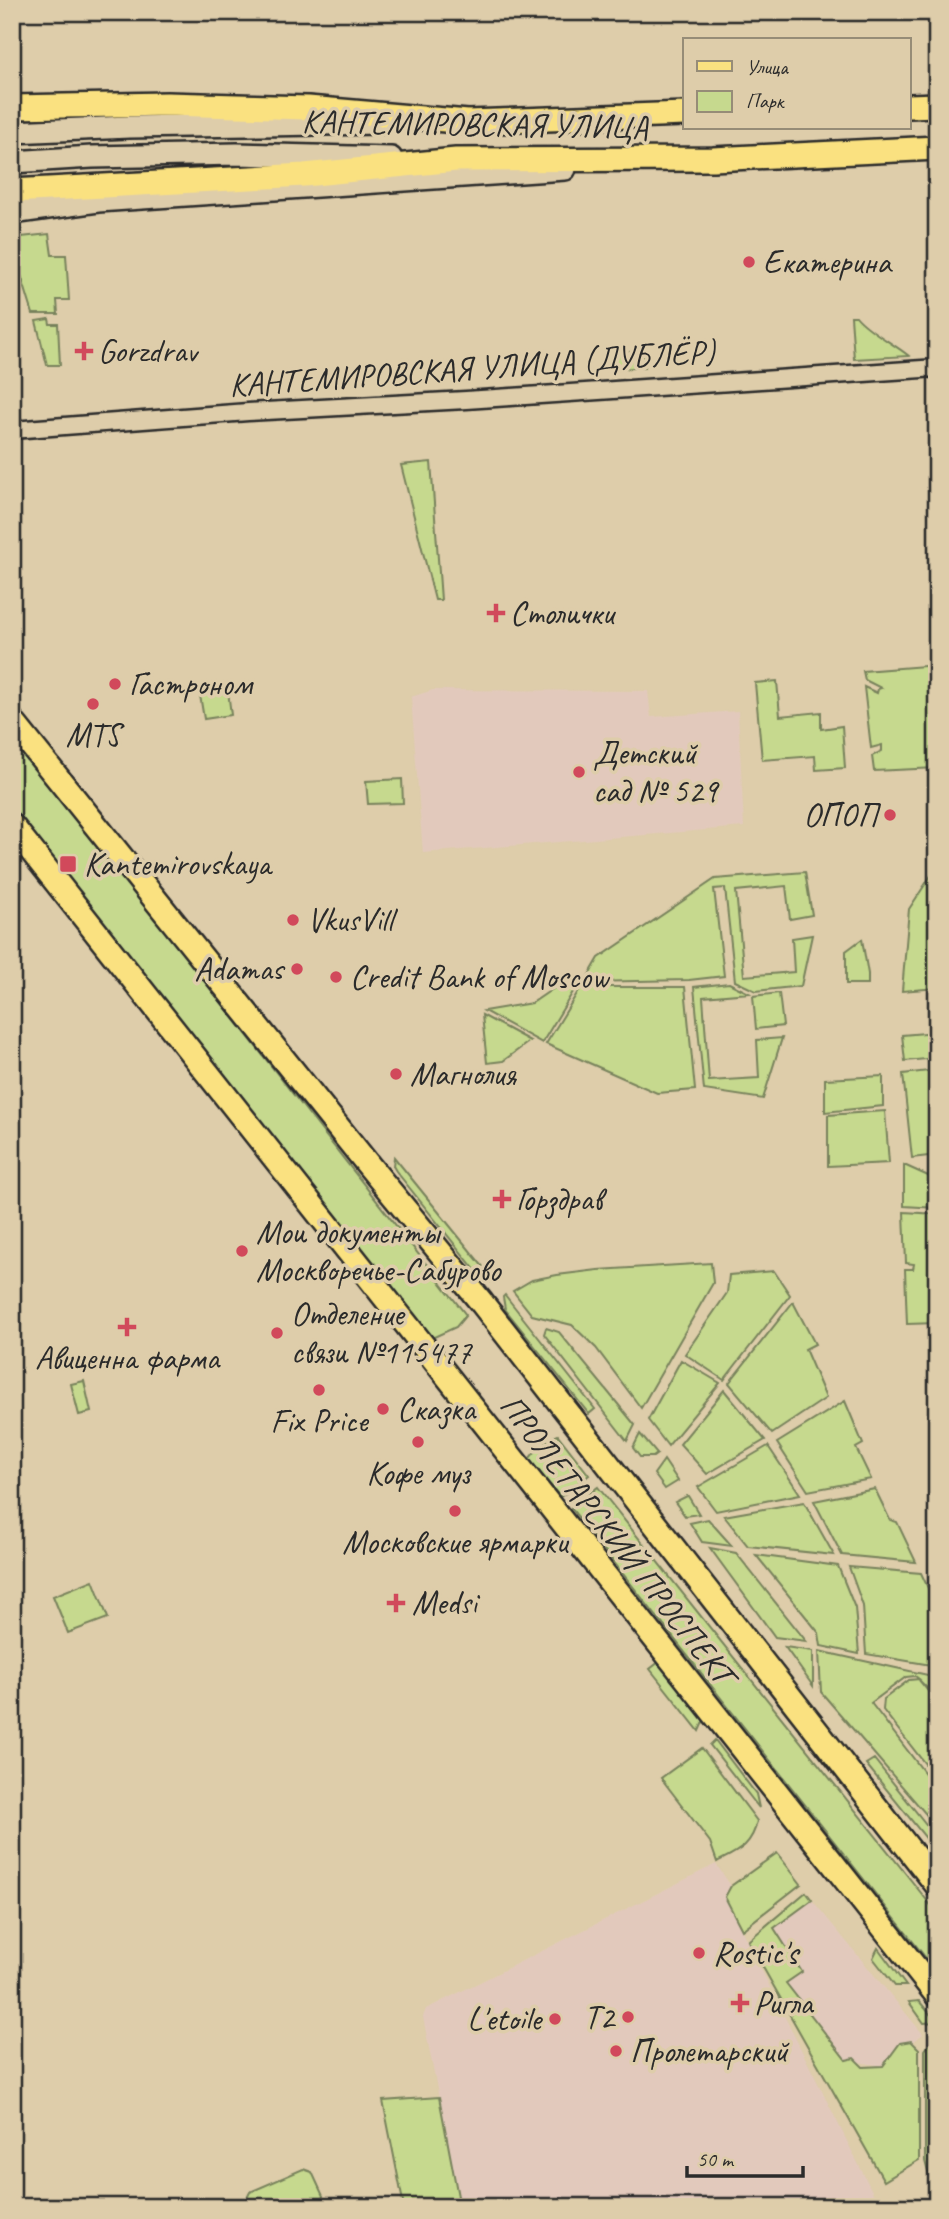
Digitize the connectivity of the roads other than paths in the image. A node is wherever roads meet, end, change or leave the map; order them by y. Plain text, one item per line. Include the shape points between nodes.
1 (937, 105) edge
2 (911, 106) edge
3 (12, 107) edge
4 (683, 114) edge
5 (468, 122) junction
6 (12, 132) edge
7 (937, 148) edge
8 (713, 159) junction
9 (456, 160) junction
10 (12, 162) edge
11 (12, 191) edge
12 (12, 213) edge
13 (937, 368) edge
14 (12, 430) edge
15 (12, 721) edge
16 (12, 826) edge
17 (937, 1885) edge
18 (937, 1995) edge

1 - 2 main road
3 - 5 main road via 167,104 308,108
4 - 5 main road, КАНТЕМИРОВСКАЯ УЛИЦА
5 - 6 main road, КАНТЕМИРОВСКАЯ УЛИЦА
7 - 8 main road, КАНТЕМИРОВСКАЯ УЛИЦА
8 - 9 main road, КАНТЕМИРОВСКАЯ УЛИЦА
8 - 12 main road via 98,201
9 - 10 main road, КАНТЕМИРОВСКАЯ УЛИЦА via 237,154
9 - 11 main road via 304,175
13 - 14 street, КАНТЕМИРОВСКАЯ УЛИЦА (ДУБЛЁР)
15 - 17 main road, ПРОЛЕТАРСКИЙ ПРОСПЕКТ via 482,1303
16 - 18 main road, ПРОЛЕТАРСКИЙ ПРОСПЕКТ

